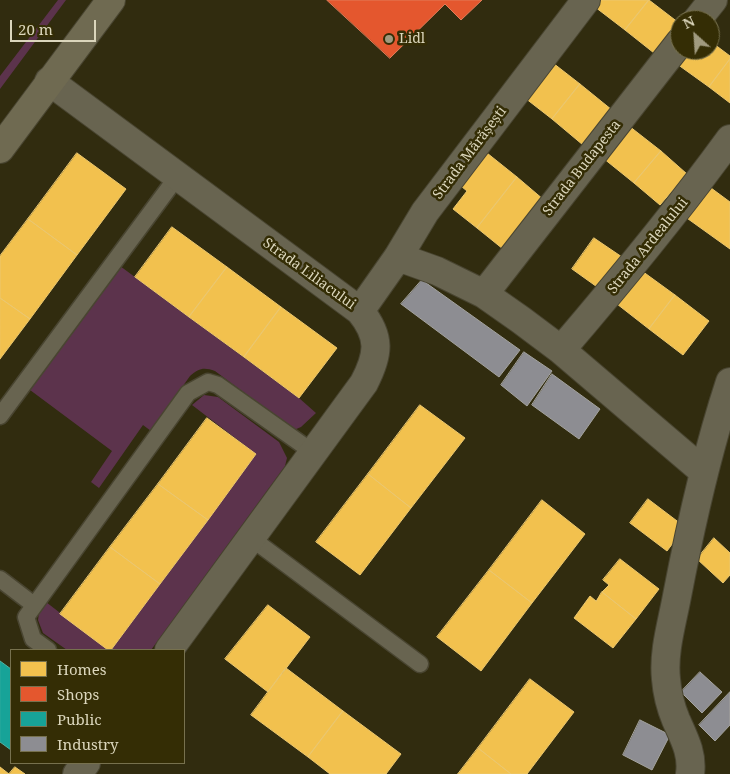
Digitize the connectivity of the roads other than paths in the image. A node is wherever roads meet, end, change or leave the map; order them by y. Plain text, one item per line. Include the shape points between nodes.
1 (111, 0) edge
2 (586, 0) edge
3 (713, 0) edge
4 (705, 10) edge
5 (670, 55) edge
6 (49, 81) junction
7 (730, 139) edge
8 (0, 148) edge
9 (177, 177) junction
10 (398, 256) junction
11 (484, 294) junction
12 (365, 318) junction
13 (561, 350) junction
14 (730, 382) edge
15 (0, 416) edge
16 (314, 452) junction
17 (703, 471) junction
18 (251, 538) junction
19 (0, 579) edge
20 (34, 605) junction
21 (47, 649) edge
22 (170, 649) edge
23 (420, 664) dead end
24 (85, 764) edge
25 (77, 774) edge
26 (690, 774) edge

1 - 6 main road
2 - 10 street, Strada Mărășești via 425,212
3 - 4 street
5 - 11 street, Strada Budapesta
6 - 8 main road
6 - 9 street, Strada Liliacului
7 - 13 street, Strada Ardealului via 634,265
9 - 12 street, Strada Liliacului
9 - 15 lane
10 - 11 street
10 - 12 street, Strada Mărășești
11 - 13 street
12 - 16 street via 376,342 373,366
13 - 17 street
14 - 17 street
16 - 18 street
16 - 20 lane via 218,385 208,382 197,387 188,393
17 - 26 street via 668,642 666,679 675,718 692,764
18 - 22 street
18 - 23 lane
19 - 20 lane
20 - 21 lane via 26,617 33,639
24 - 25 street

